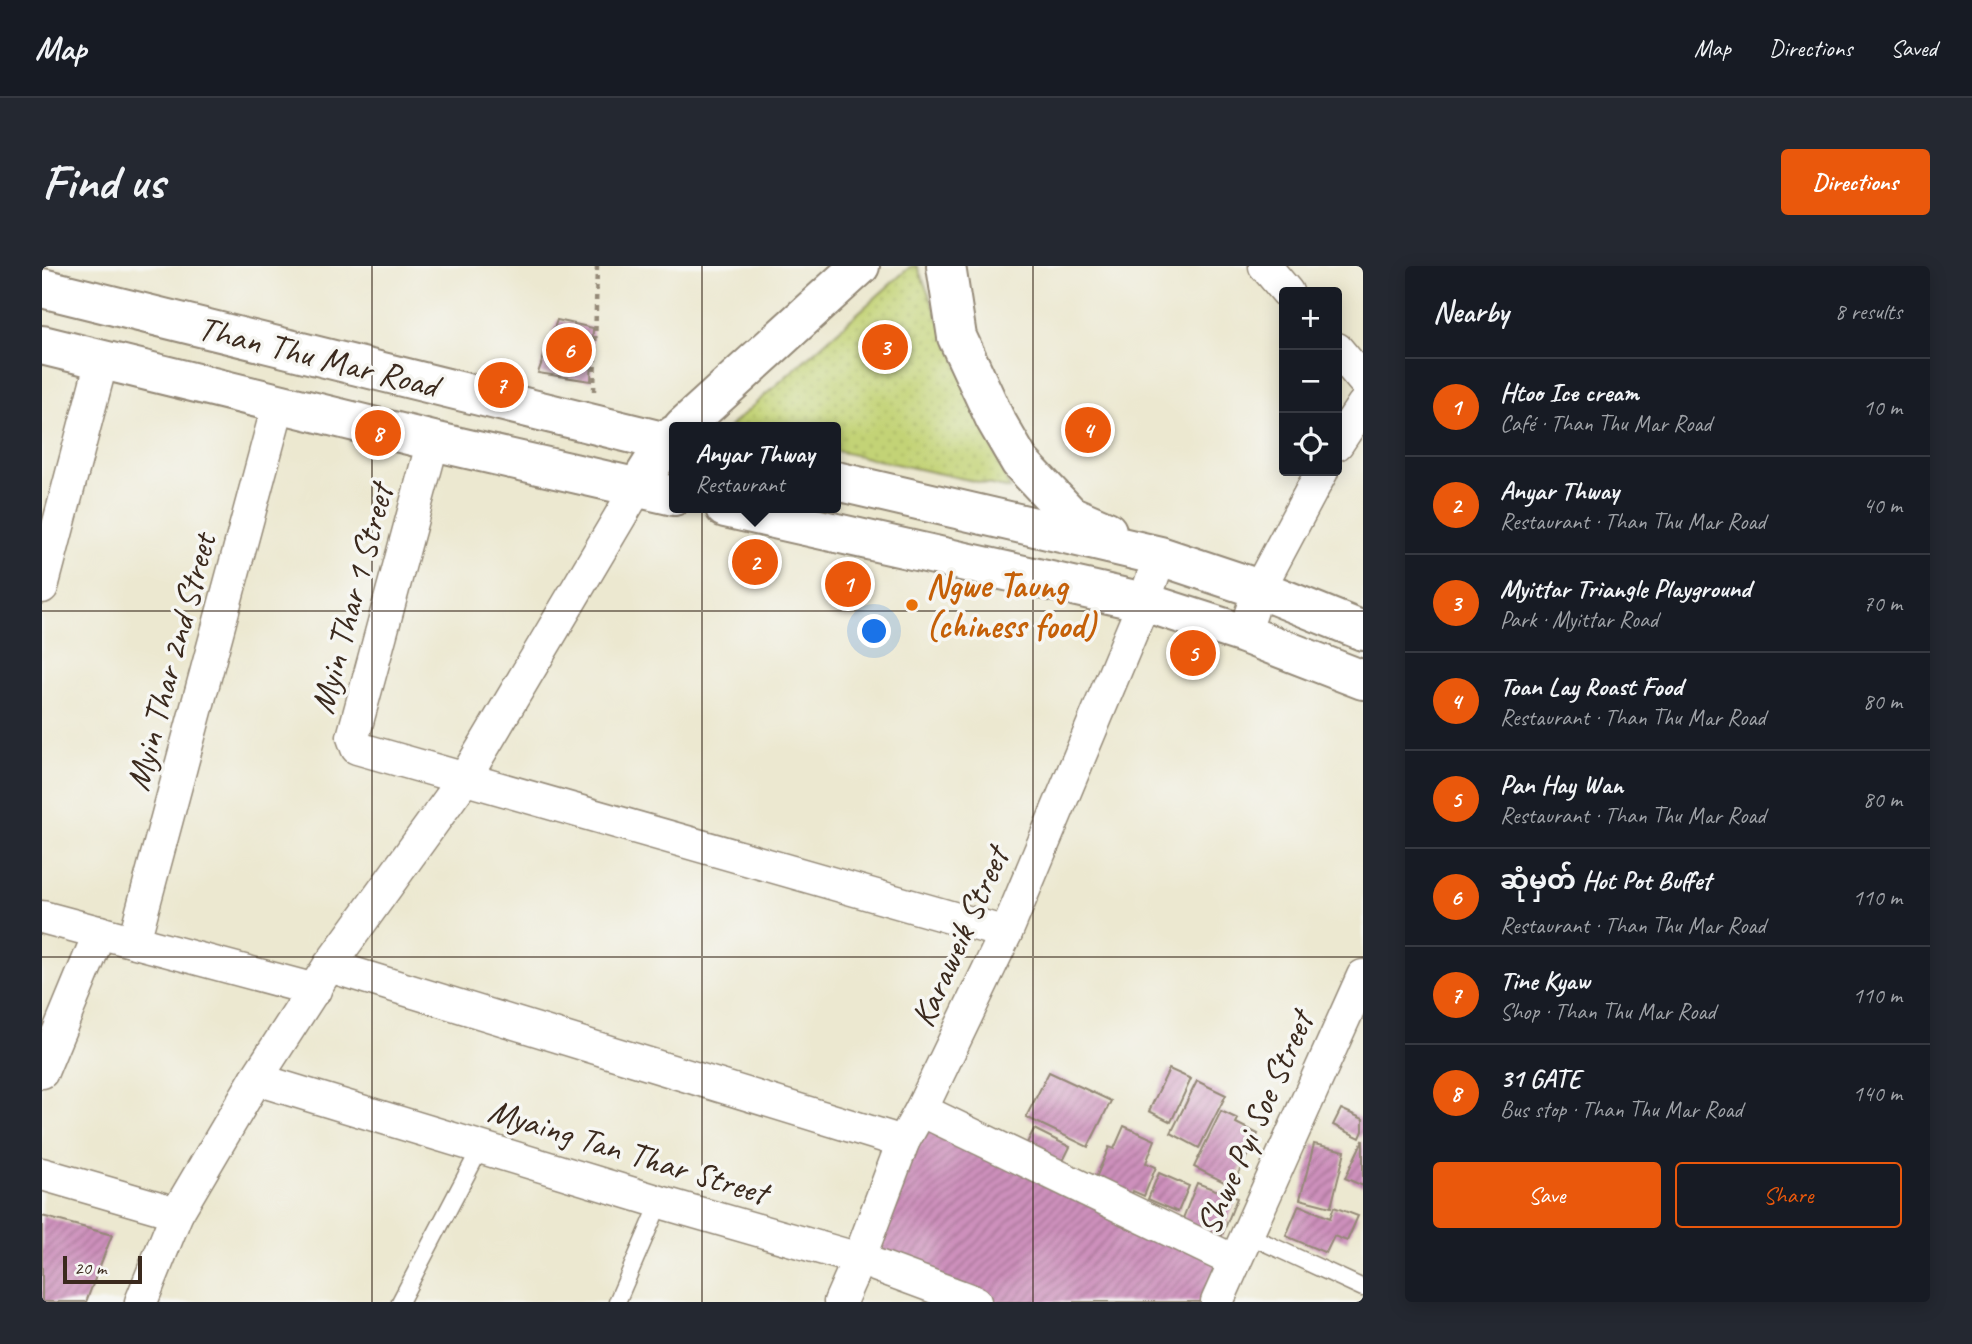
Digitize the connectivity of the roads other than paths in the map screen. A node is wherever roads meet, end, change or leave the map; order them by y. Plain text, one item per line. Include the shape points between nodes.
1 (860, 266) edge
2 (946, 266) edge
3 (1265, 266) edge
4 (1283, 287) edge
5 (42, 288) edge
6 (42, 345) edge
7 (275, 345) junction
8 (1338, 350) edge
9 (102, 360) junction
10 (1363, 380) edge
11 (268, 399) junction
12 (1363, 405) edge
13 (691, 422) edge
14 (669, 436) edge
15 (1342, 436) edge
16 (433, 441) junction
17 (669, 445) edge
18 (1319, 476) edge
19 (841, 482) edge
20 (637, 488) junction
21 (669, 495) edge
22 (747, 513) edge
23 (1160, 556) junction
24 (42, 587) edge
25 (1259, 589) junction
26 (1144, 602) junction
27 (1363, 631) edge
28 (1244, 634) junction
29 (1363, 680) edge
30 (465, 778) junction
31 (42, 917) edge
32 (100, 932) junction
33 (1006, 933) junction
34 (134, 941) junction
35 (1363, 976) edge
36 (322, 978) junction
37 (42, 1072) edge
38 (256, 1079) junction
39 (921, 1110) junction
40 (903, 1142) junction
41 (481, 1147) junction
42 (42, 1174) edge
43 (660, 1202) junction
44 (177, 1213) junction
45 (1240, 1247) junction
46 (859, 1259) junction
47 (1363, 1288) edge
48 (141, 1302) edge
49 (400, 1302) edge
50 (617, 1302) edge
51 (840, 1302) edge
52 (975, 1302) edge
53 (1217, 1302) edge

1 - 13 main road
2 - 23 main road via 957,337 1020,463 1070,515
3 - 4 street
5 - 7 main road, Than Thu Mar Road
6 - 9 main road, Than Thu Mar Road
7 - 11 main road
7 - 14 main road, Than Thu Mar Road via 594,424
8 - 10 street
9 - 11 main road, Than Thu Mar Road
9 - 24 street
11 - 16 main road, Than Thu Mar Road
11 - 34 street, Myin Thar 2nd Street
12 - 15 street
16 - 20 main road, Than Thu Mar Road
16 - 30 street, Myin Thar 1 Street via 353,741 357,748
17 - 20 main road
18 - 25 street
19 - 23 main road
20 - 21 main road, Than Thu Mar Road
20 - 30 street
22 - 26 main road
23 - 25 main road
23 - 26 street, Karaweik Street
25 - 27 main road
25 - 28 street
26 - 28 main road
26 - 33 street, Karaweik Street
28 - 29 main road
30 - 33 street, Myin Thar 1 Street
30 - 36 street
31 - 32 street
32 - 34 street
32 - 37 street
33 - 39 street, Karaweik Street
34 - 36 street
35 - 45 street, Shwe Pyi Soe Street
36 - 38 street
36 - 40 street
38 - 41 street, Myaing Tan Thar Street
38 - 44 street
39 - 40 street, Karaweik Street
39 - 45 street
40 - 46 street, Karaweik Street
41 - 43 street, Myaing Tan Thar Street
41 - 49 lane
42 - 44 street
43 - 46 street, Myaing Tan Thar Street
43 - 50 lane
44 - 48 street
45 - 47 lane
45 - 53 street, Shwe Pyi Soe Street
46 - 51 street, Karaweik Street
46 - 52 street, Myaing Tan Thar Street

